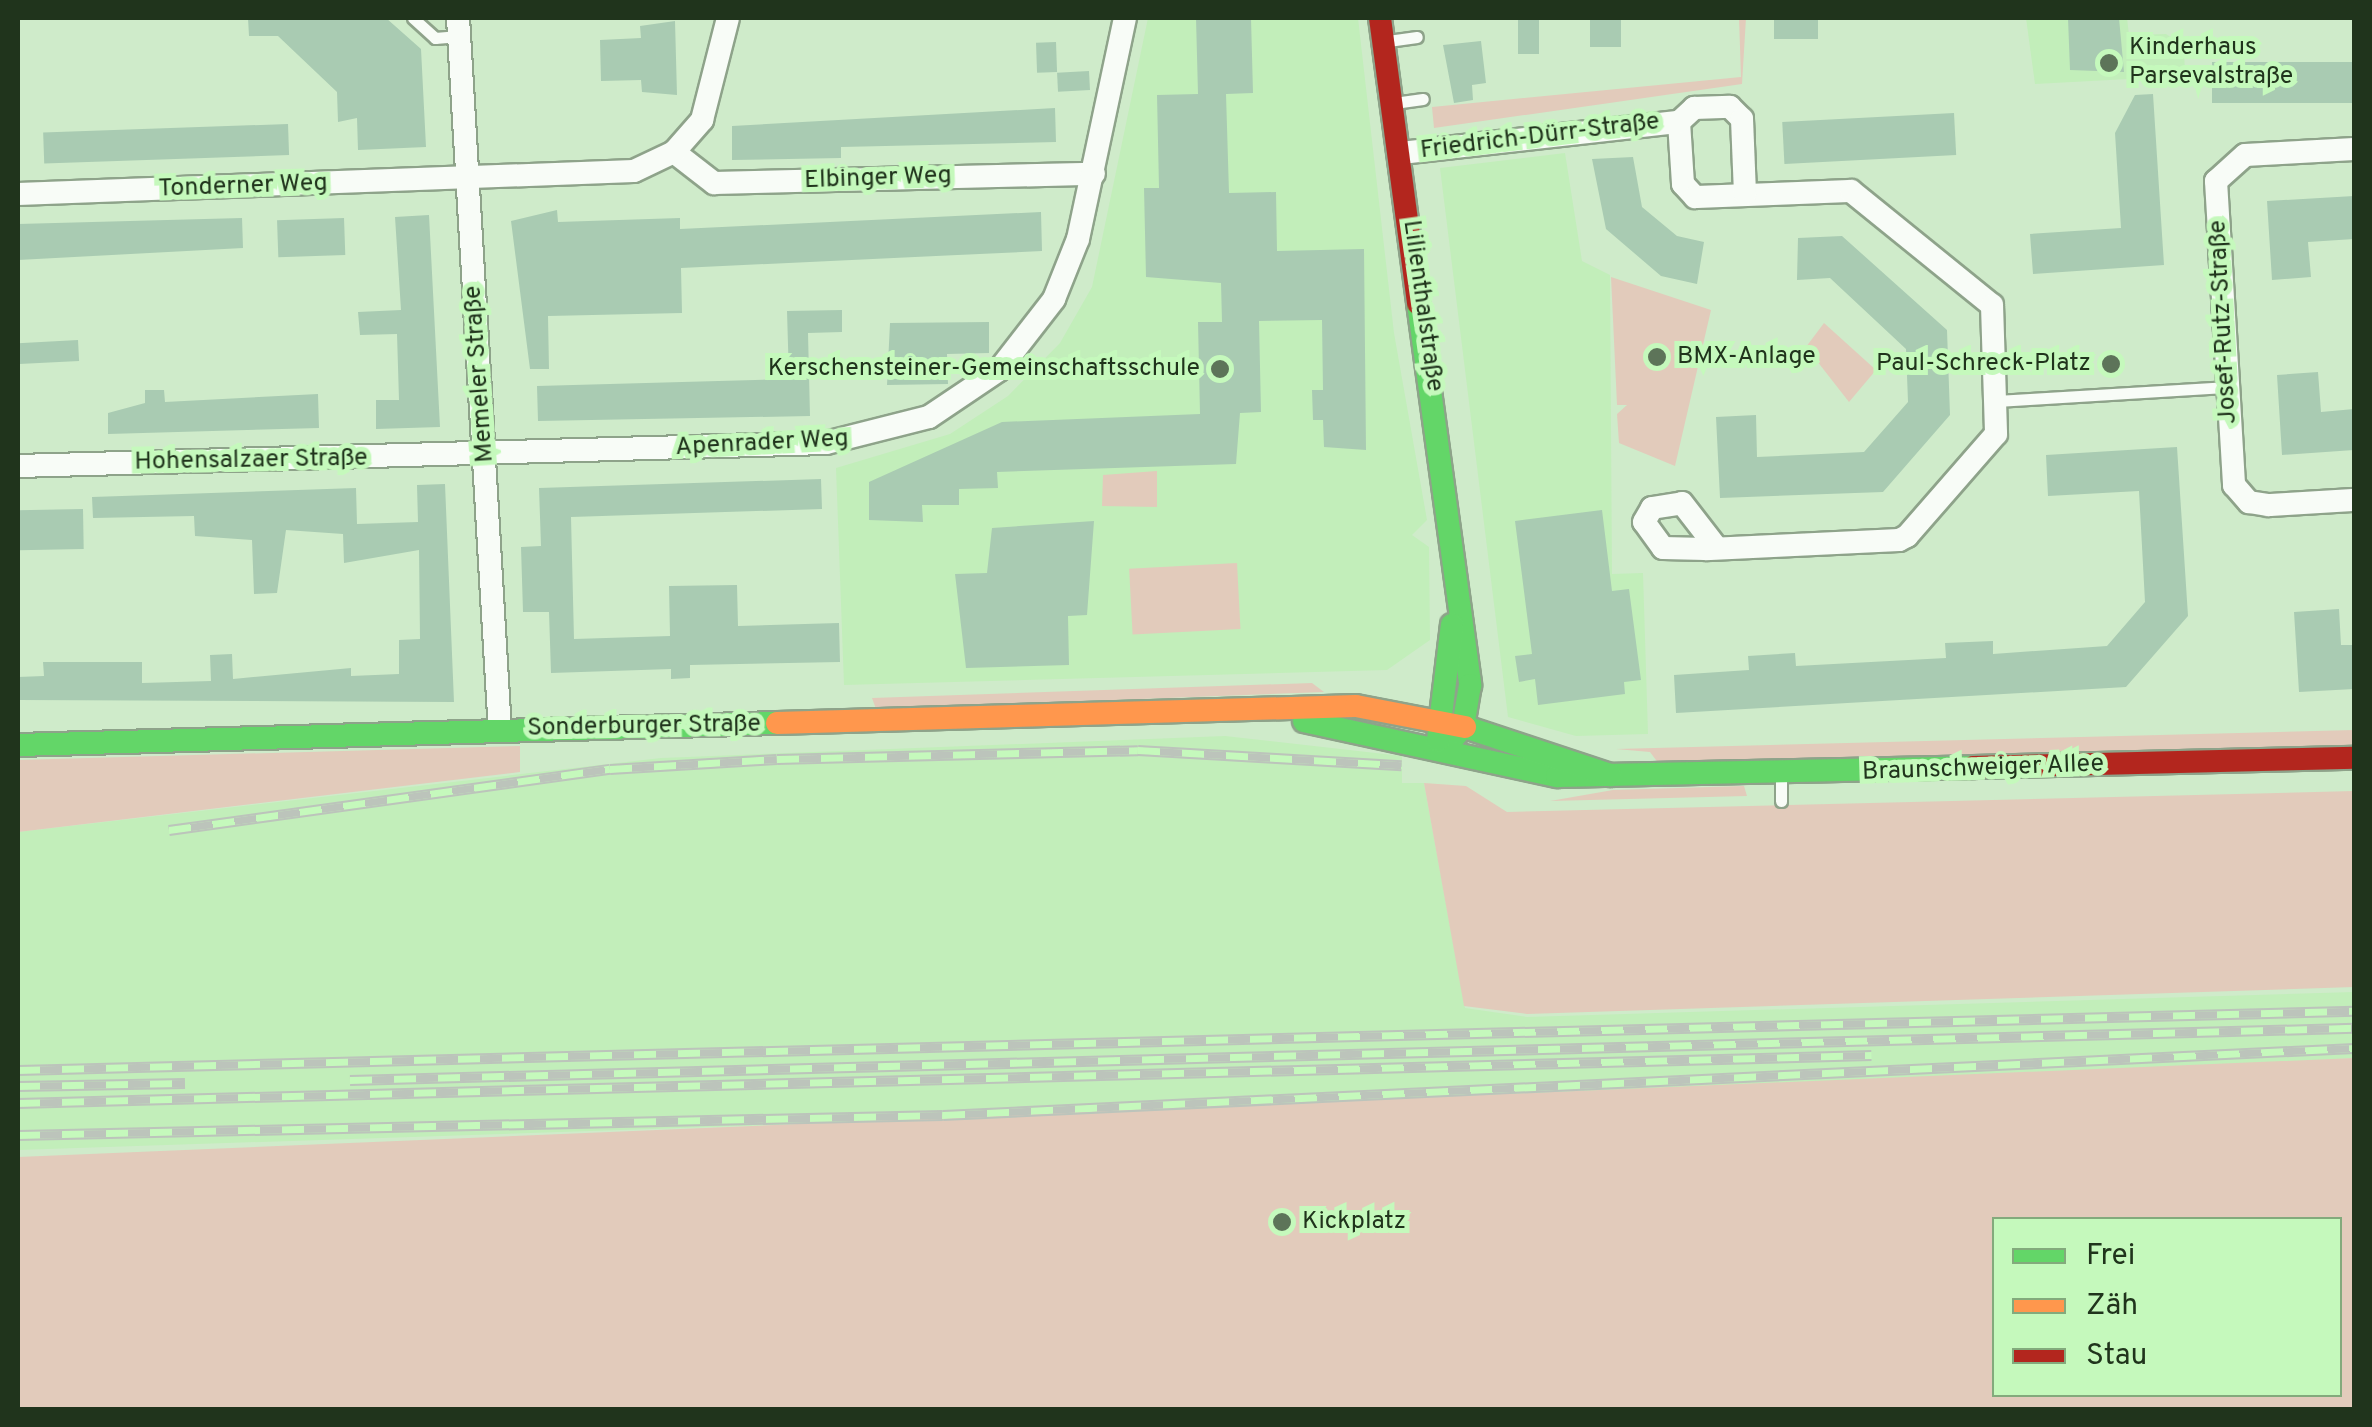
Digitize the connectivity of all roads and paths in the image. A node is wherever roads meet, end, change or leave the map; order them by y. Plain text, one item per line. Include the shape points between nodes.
1 (413, 18) edge
2 (728, 18) edge
3 (1125, 18) edge
4 (1380, 18) edge
5 (458, 27) edge
6 (1417, 37) dead end
7 (1384, 41) junction
8 (1423, 99) dead end
9 (1394, 103) junction
10 (1679, 122) junction
11 (2354, 148) edge
12 (674, 152) junction
13 (1401, 153) junction
14 (1094, 174) junction
15 (468, 182) junction
16 (18, 194) edge
17 (1741, 195) junction
18 (2228, 387) junction
19 (1998, 401) junction
20 (486, 455) junction
21 (18, 466) edge
22 (2354, 500) edge
23 (1716, 547) dead end
24 (1456, 596) junction
25 (1271, 712) junction
26 (1438, 718) junction
27 (1463, 727) junction
28 (500, 731) junction
29 (18, 745) edge
30 (1438, 754) junction
31 (2354, 758) edge
32 (1781, 774) junction
33 (1610, 775) junction
34 (1781, 802) dead end

1 - 5 lane via 434,38
2 - 12 street via 719,79
3 - 14 street, Apenrader Weg
4 - 7 street, Lilienthalstraße
5 - 15 street, Memeler Straße
6 - 7 lane
7 - 9 street, Lilienthalstraße
8 - 9 lane
9 - 13 street, Lilienthalstraße
10 - 13 street, Friedrich-Dürr-Straße
10 - 17 street, Friedrich-Dürr-Straße via 1683,184 1695,197
10 - 17 street, Friedrich-Dürr-Straße via 1694,108 1730,107 1742,119
11 - 18 street, Josef-Rutz-Straße via 2244,155 2216,181
12 - 14 street, Elbinger Weg via 714,183
12 - 15 street, Tonderner Weg via 602,176
13 - 24 street, Lilienthalstraße
14 - 20 street, Apenrader Weg via 1078,239 1038,324 999,370 929,417 826,443
15 - 16 street, Tonderner Weg
15 - 20 street, Memeler Straße
17 - 19 street, Friedrich-Dürr-Straße via 1869,198 1992,305
18 - 19 lane
18 - 22 street, Josef-Rutz-Straße via 2234,485 2249,502
19 - 23 street, Friedrich-Dürr-Straße via 1996,434 1899,540
20 - 21 street, Hohensalzaer Straße
20 - 28 street, Memeler Straße
24 - 26 street, Lilienthalstraße
24 - 27 street, Lilienthalstraße via 1470,686
25 - 26 street, Sonderburger Straße via 1356,706
25 - 28 street, Sonderburger Straße
25 - 30 street, Sonderburger Straße
26 - 27 street, Sonderburger Straße
26 - 30 street, Lilienthalstraße
27 - 30 street
27 - 33 street, Braunschweiger Allee
28 - 29 street, Sonderburger Straße
30 - 33 street, Braunschweiger Allee via 1512,771
31 - 32 street, Braunschweiger Allee
32 - 33 street, Braunschweiger Allee
32 - 34 lane

